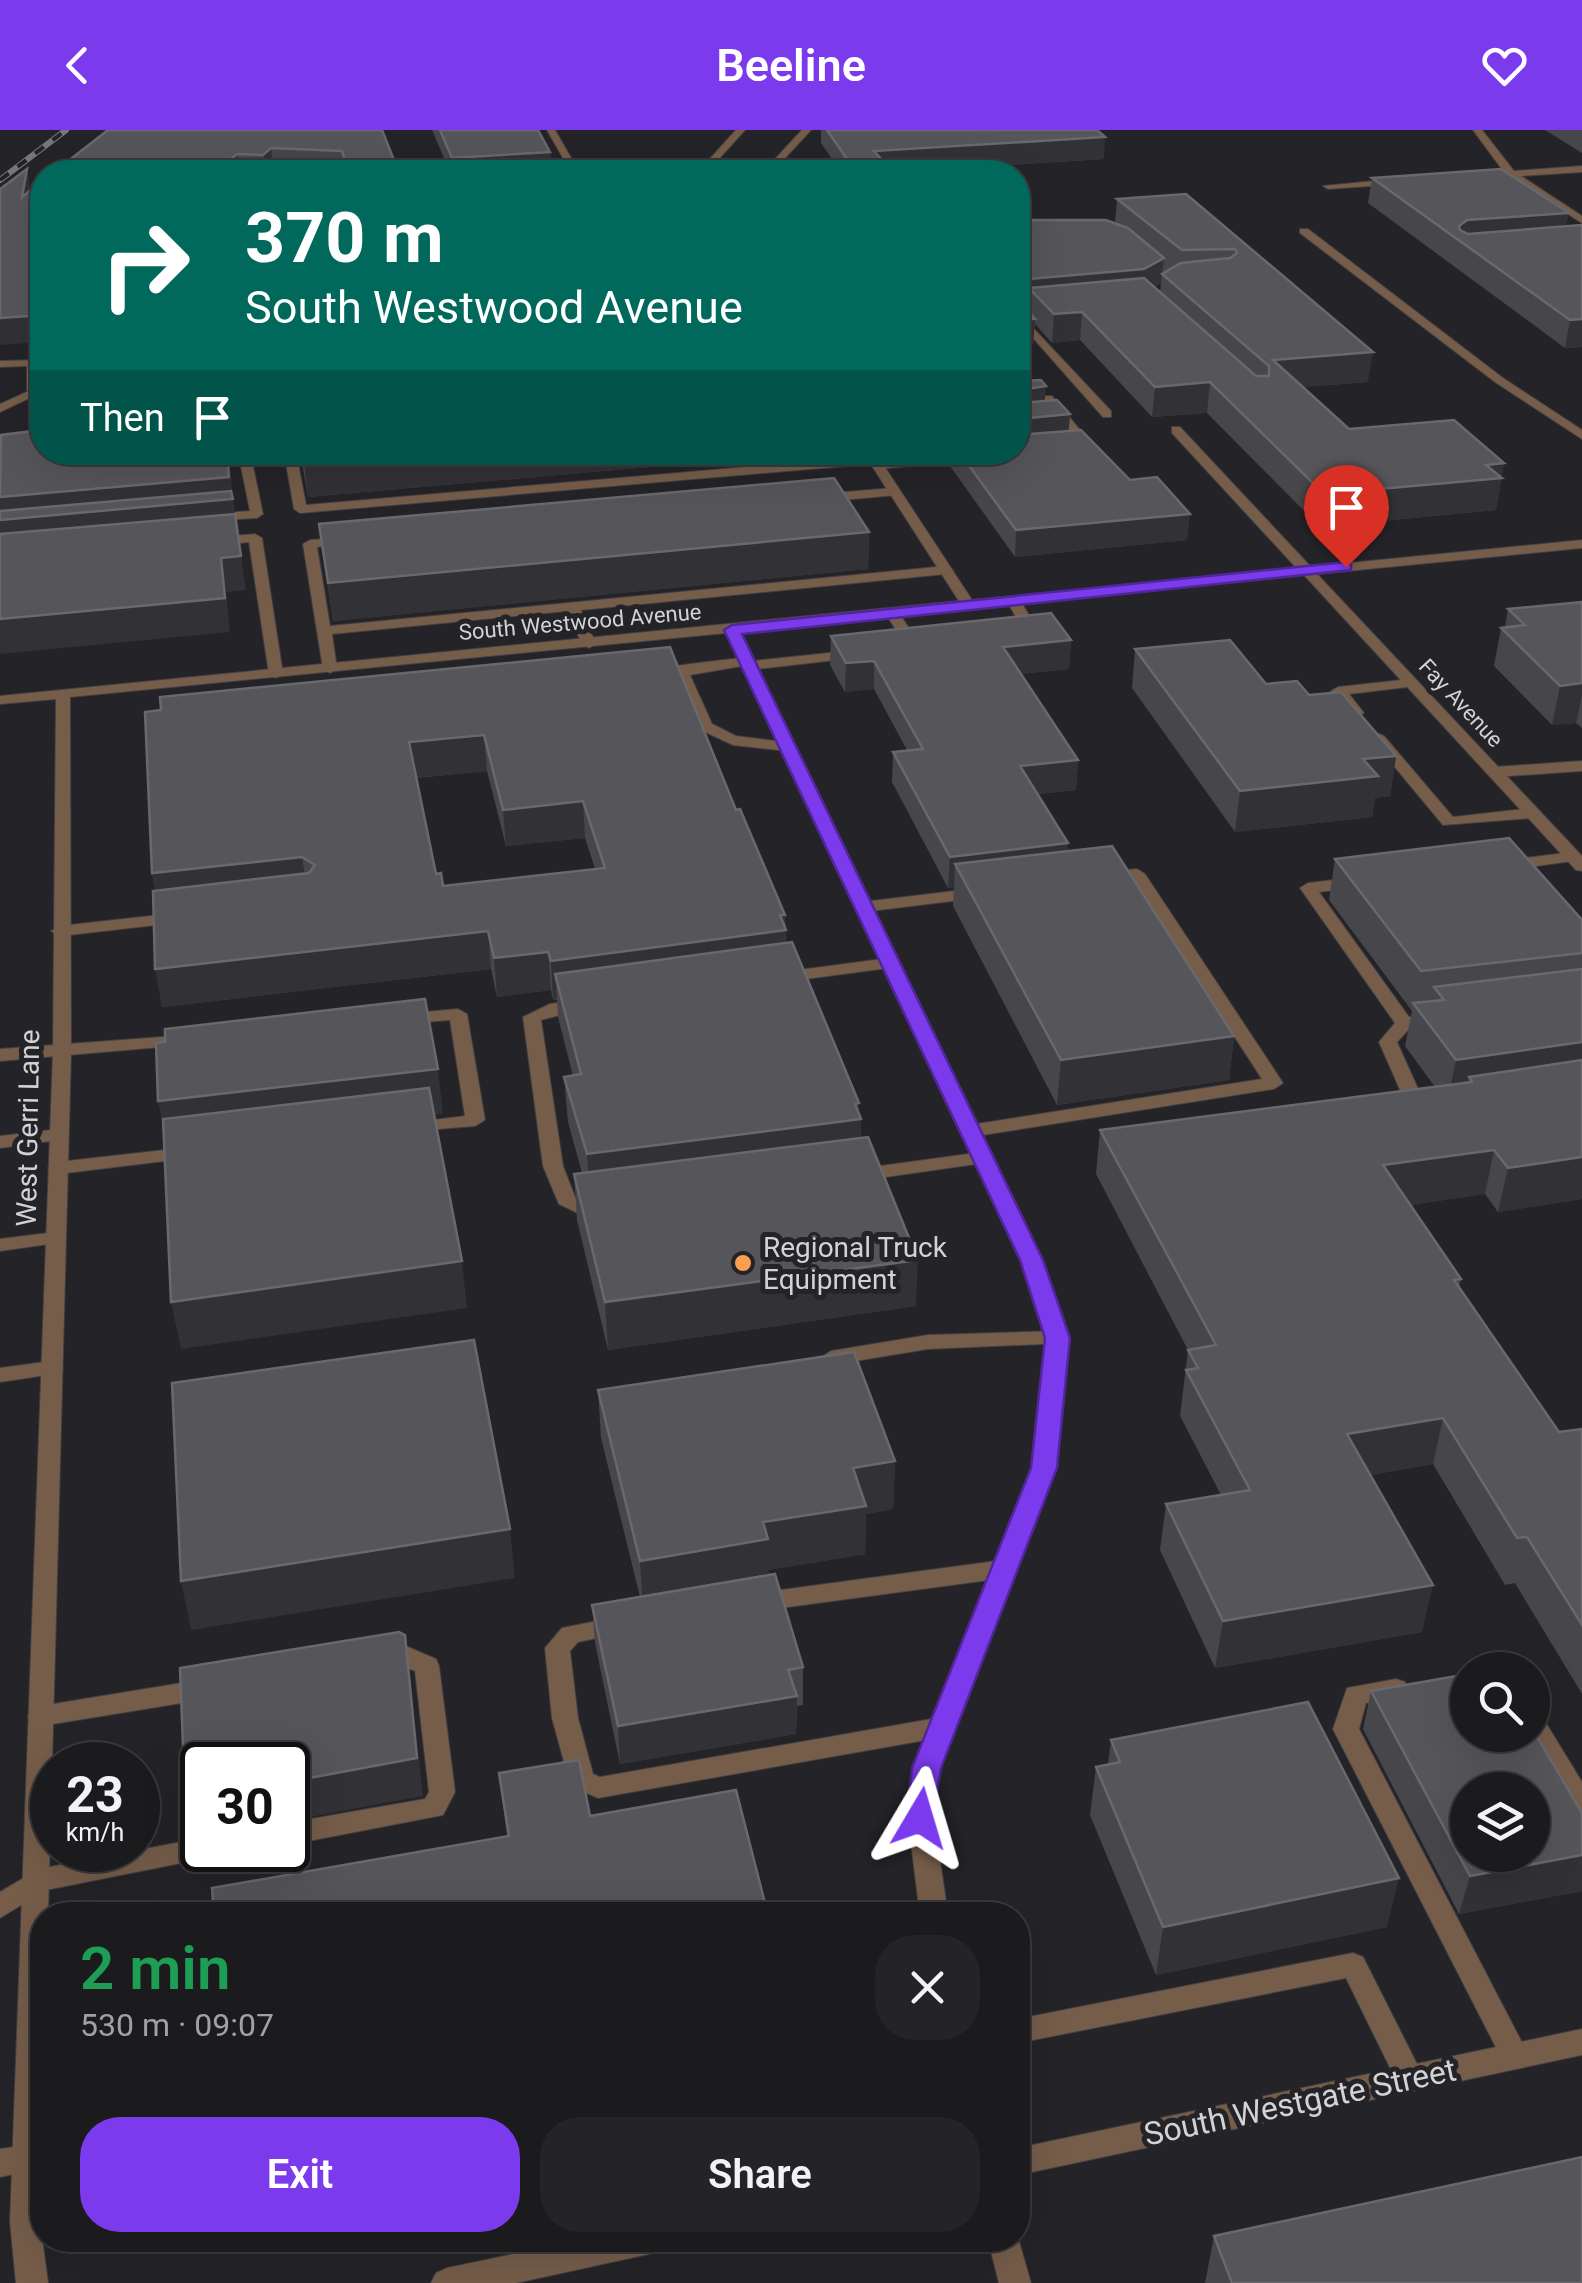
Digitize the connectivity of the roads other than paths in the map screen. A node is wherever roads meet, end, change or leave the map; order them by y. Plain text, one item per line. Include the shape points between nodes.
1 (551, 130) edge
2 (741, 130) edge
3 (807, 130) edge
4 (1477, 130) edge
5 (568, 160) edge
6 (713, 160) edge
7 (778, 160) edge
8 (1582, 169) edge
9 (1511, 174) junction
10 (1474, 176) edge
11 (1402, 181) edge
12 (1328, 186) dead end
13 (1582, 220) edge
14 (1304, 231) dead end
15 (1036, 309) edge
16 (1030, 310) edge
17 (1030, 327) edge
18 (30, 362) edge
19 (0, 364) edge
20 (30, 393) edge
21 (1030, 399) edge
22 (0, 408) edge
23 (1107, 414) dead end
24 (1065, 418) junction
25 (1049, 420) edge
26 (1176, 430) dead end
27 (1582, 435) edge
28 (1088, 447) junction
29 (1068, 448) edge
30 (247, 465) edge
31 (292, 465) edge
32 (804, 465) edge
33 (877, 465) edge
34 (1102, 467) edge
35 (894, 492) junction
36 (796, 500) edge
37 (198, 520) edge
38 (368, 539) edge
39 (196, 544) edge
40 (1582, 544) edge
41 (946, 570) junction
42 (1307, 571) junction
43 (1013, 600) junction
44 (968, 605) junction
45 (572, 606) junction
46 (892, 613) junction
47 (732, 630) junction
48 (324, 631) junction
49 (1017, 637) edge
50 (589, 644) junction
51 (930, 646) edge
52 (913, 648) junction
53 (895, 650) edge
54 (877, 652) edge
55 (748, 664) junction
56 (330, 668) junction
57 (682, 672) junction
58 (637, 673) edge
59 (276, 674) junction
60 (1412, 683) junction
61 (64, 694) junction
62 (0, 700) edge
63 (787, 746) junction
64 (1582, 766) edge
65 (1494, 772) junction
66 (1532, 813) junction
67 (1578, 862) edge
68 (1479, 868) edge
69 (1078, 880) edge
70 (1384, 880) edge
71 (1000, 890) edge
72 (864, 906) junction
73 (193, 916) edge
74 (60, 932) junction
75 (890, 963) junction
76 (766, 980) edge
77 (595, 1002) edge
78 (1444, 1018) edge
79 (379, 1022) edge
80 (1404, 1023) junction
81 (201, 1039) edge
82 (62, 1050) junction
83 (0, 1054) edge
84 (1448, 1113) edge
85 (380, 1131) edge
86 (970, 1131) junction
87 (59, 1136) junction
88 (0, 1142) edge
89 (210, 1151) edge
90 (983, 1158) junction
91 (58, 1168) junction
92 (828, 1179) edge
93 (622, 1206) edge
94 (56, 1238) junction
95 (0, 1245) edge
96 (1058, 1338) junction
97 (812, 1360) edge
98 (52, 1368) junction
99 (0, 1375) edge
100 (1004, 1569) junction
101 (726, 1608) edge
102 (648, 1621) edge
103 (350, 1666) edge
104 (1430, 1683) edge
105 (234, 1684) edge
106 (40, 1716) junction
107 (942, 1726) junction
108 (1550, 1752) edge
109 (1582, 1804) edge
110 (310, 1830) edge
111 (180, 1853) edge
112 (39, 1880) junction
113 (37, 1902) edge
114 (932, 1902) edge
115 (0, 1907) edge
116 (30, 1981) edge
117 (1030, 2029) edge
118 (1582, 2042) edge
119 (1515, 2056) junction
120 (1410, 2078) junction
121 (1030, 2159) edge
122 (14, 2161) edge
123 (593, 2252) edge
124 (1006, 2252) edge
125 (32, 2283) edge
126 (447, 2283) edge
127 (1015, 2283) edge

1 - 5 street
2 - 6 street
3 - 7 street
4 - 9 street
8 - 9 street
9 - 10 street
9 - 13 street
11 - 12 street
14 - 27 street
15 - 16 street
17 - 23 street
18 - 19 street
20 - 22 street
21 - 24 street via 1048,398
24 - 25 street
24 - 28 street
26 - 42 street, Fay Avenue
28 - 29 street
28 - 34 street
30 - 37 street via 257,514
31 - 32 street via 300,509
33 - 35 street
35 - 36 street
35 - 41 street
38 - 48 street via 310,544
39 - 59 street via 255,538
40 - 42 street, South Westwood Avenue
41 - 44 street
41 - 45 street
42 - 43 street, South Westwood Avenue
42 - 60 street, Fay Avenue
43 - 44 street, South Westwood Avenue
43 - 49 street via 1034,635
44 - 46 street, South Westwood Avenue
45 - 48 street
45 - 50 street
46 - 47 street, South Westwood Avenue
46 - 52 street
47 - 50 street, South Westwood Avenue
47 - 55 street
48 - 56 street
50 - 56 street, South Westwood Avenue via 523,656
51 - 52 street
52 - 53 street
54 - 55 street
55 - 57 street
55 - 63 street
56 - 59 street, South Westwood Avenue
57 - 58 street
57 - 63 street via 706,728 733,740
59 - 61 street, South Westwood Avenue
60 - 65 street, Fay Avenue
60 - 66 street via 1338,690 1449,822
61 - 62 street, South Westwood Avenue
61 - 74 street, West Gerri Lane
63 - 72 street
64 - 65 street
65 - 66 street, Fay Avenue
66 - 67 street, Fay Avenue
67 - 68 street
69 - 86 street via 1137,874 1274,1083
70 - 80 street via 1308,888
71 - 72 street
72 - 75 street
73 - 74 street
74 - 82 street, West Gerri Lane
75 - 76 street
75 - 86 street
77 - 93 street via 532,1017 553,1166 566,1200 586,1211
78 - 80 street
79 - 85 street via 458,1014 476,1120
80 - 84 street via 1388,1042 1410,1092 1428,1115
81 - 82 street
82 - 83 street
82 - 87 street, West Gerri Lane
86 - 90 street
87 - 88 street
87 - 91 street, West Gerri Lane
89 - 91 street
90 - 92 street
90 - 96 street via 1031,1260
91 - 94 street, West Gerri Lane
94 - 95 street
94 - 98 street, West Gerri Lane
96 - 97 street via 928,1342
96 - 100 street via 1044,1468
98 - 99 street
98 - 106 street, West Gerri Lane
100 - 101 street
100 - 107 street
102 - 107 street via 571,1634 557,1648 565,1718 582,1780 598,1788
103 - 110 street via 408,1656 426,1666 442,1792 434,1808
104 - 119 street via 1356,1695 1346,1729
105 - 106 street
106 - 112 street, West Gerri Lane
107 - 114 street via 926,1768 920,1818
108 - 109 street
111 - 112 street
112 - 113 street, West Gerri Lane
112 - 115 street
116 - 122 street, West Gerri Lane
117 - 120 street via 1354,1965
118 - 119 street, South Westgate Street
119 - 120 street, South Westgate Street
120 - 121 street, South Westgate Street
122 - 125 street, West Gerri Lane
123 - 126 street
124 - 127 street

